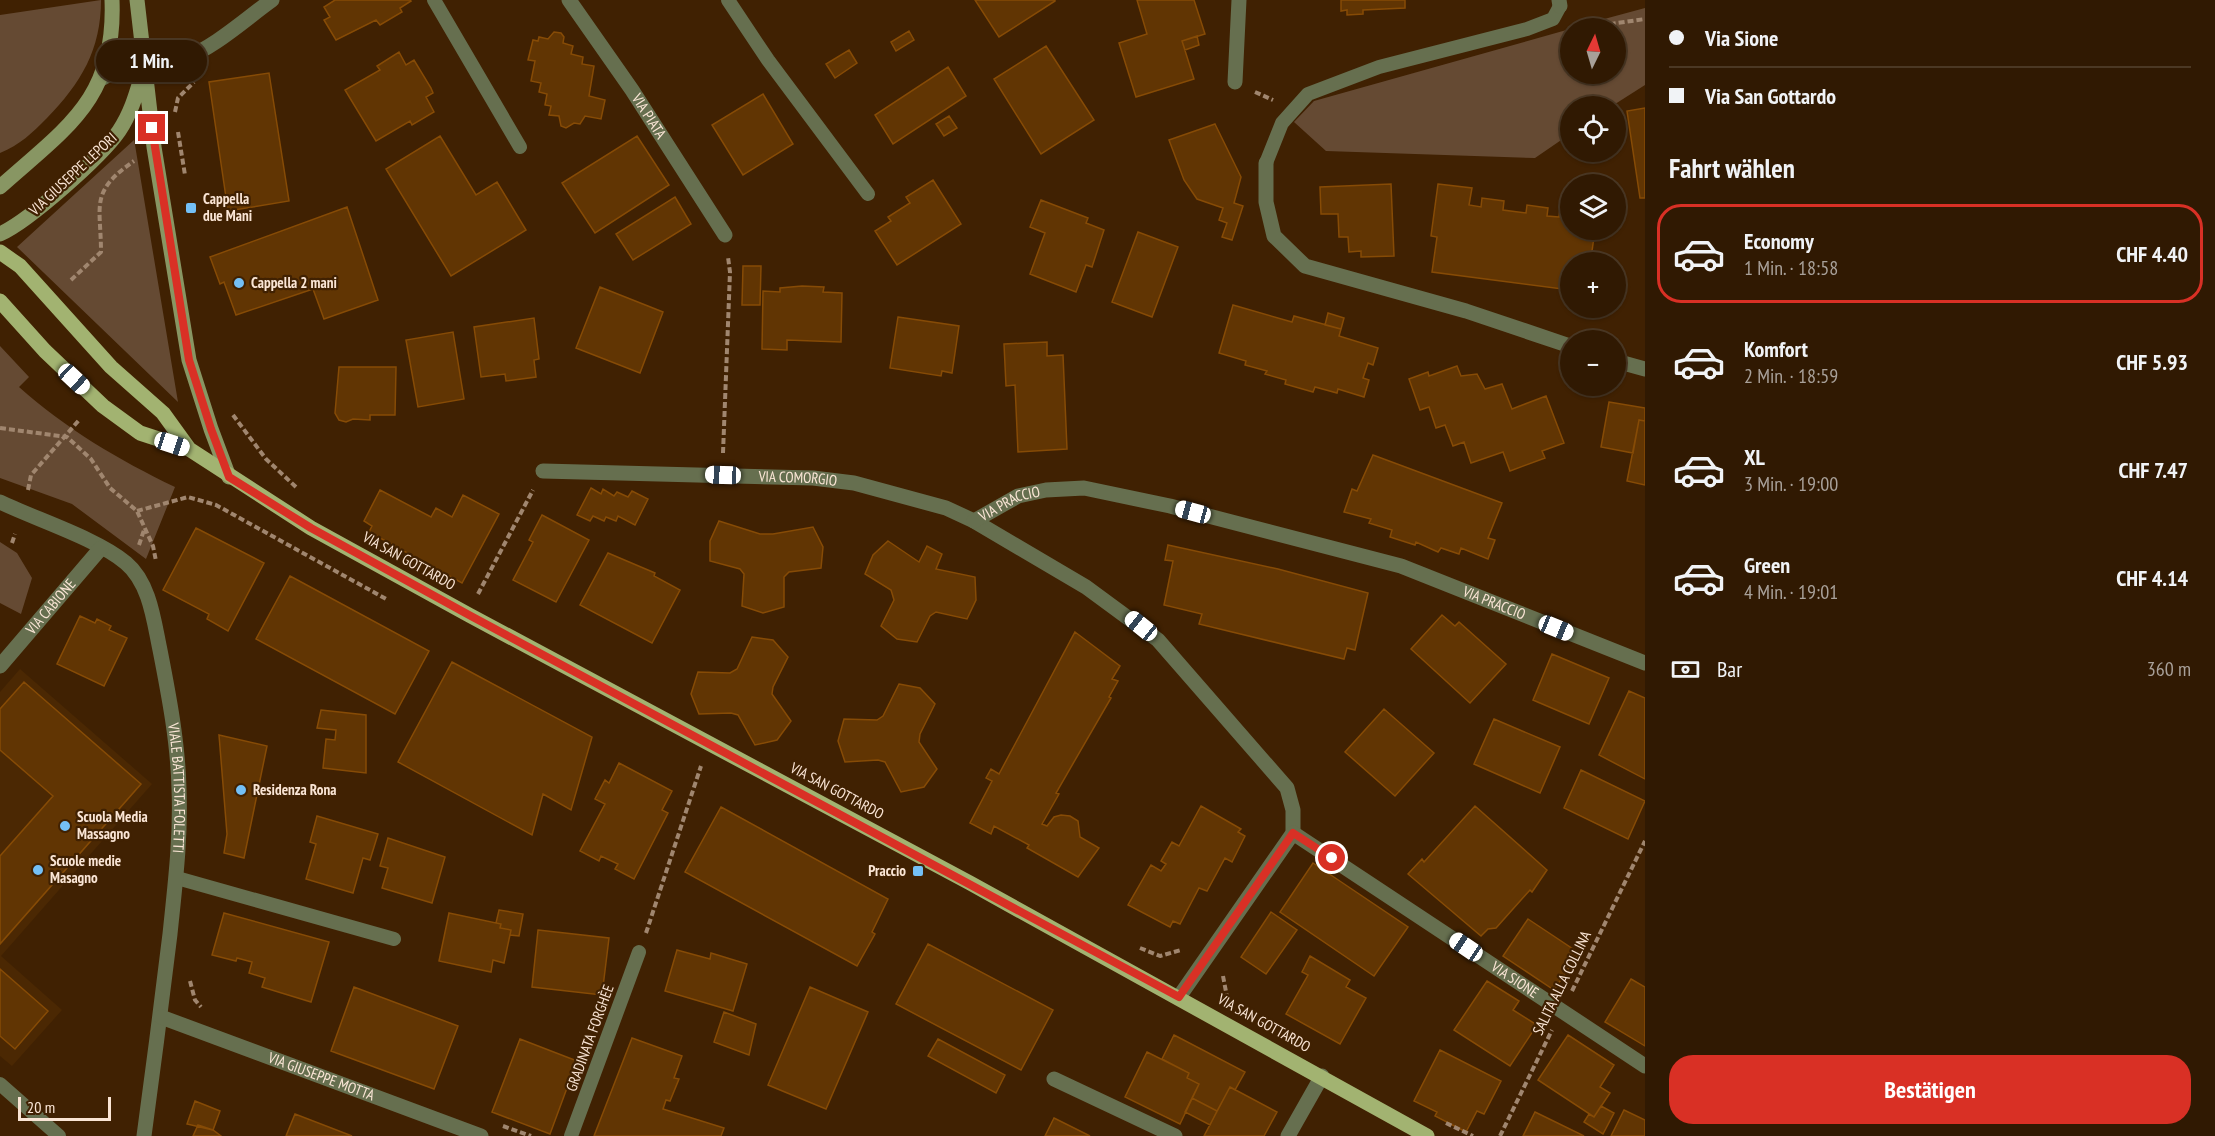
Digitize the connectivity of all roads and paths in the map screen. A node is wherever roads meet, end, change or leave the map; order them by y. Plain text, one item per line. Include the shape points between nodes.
1 (112, 0) edge
2 (136, 0) edge
3 (272, 0) edge
4 (434, 0) edge
5 (569, 0) edge
6 (728, 0) edge
7 (1239, 0) edge
8 (1559, 3) edge
9 (1645, 19) edge
10 (1626, 22) edge
11 (144, 69) junction
12 (199, 78) dead end
13 (101, 79) junction
14 (1235, 82) dead end
15 (176, 122) dead end
16 (177, 129) dead end
17 (154, 147) junction
18 (520, 147) dead end
19 (1266, 163) joint
20 (186, 186) dead end
21 (0, 187) edge
22 (868, 194) dead end
23 (0, 234) edge
24 (725, 235) joint
25 (0, 252) edge
26 (71, 280) dead end
27 (0, 301) edge
28 (1560, 343) edge
29 (1626, 364) edge
30 (1645, 369) edge
31 (229, 408) dead end
32 (80, 419) dead end
33 (0, 428) edge
34 (67, 437) junction
35 (189, 449) junction
36 (543, 471) joint
37 (723, 475) junction
38 (229, 477) junction
39 (299, 490) dead end
40 (0, 502) edge
41 (0, 511) edge
42 (22, 513) junction
43 (974, 521) junction
44 (145, 528) dead end
45 (101, 548) junction
46 (481, 588) dead end
47 (468, 589) dead end
48 (477, 595) dead end
49 (1645, 663) edge
50 (0, 666) edge
51 (713, 744) junction
52 (1293, 833) junction
53 (1645, 841) edge
54 (177, 878) junction
55 (394, 939) dead end
56 (639, 952) joint
57 (1179, 997) junction
58 (1562, 1011) junction
59 (160, 1017) junction
60 (1645, 1066) edge
61 (1322, 1076) junction
62 (1054, 1079) dead end
63 (0, 1084) edge
64 (59, 1136) edge
65 (144, 1136) edge
66 (481, 1136) edge
67 (571, 1136) edge
68 (1175, 1136) edge
69 (1288, 1136) edge
70 (1428, 1136) edge
71 (1500, 1136) edge

1 - 13 main road via 109,58
2 - 11 main road
3 - 11 street via 198,52
4 - 18 lane
5 - 24 street, VIA PIATA
6 - 22 lane
7 - 14 street
8 - 19 lane via 1553,19 1527,29 1379,67 1308,94 1282,123
9 - 10 path
11 - 13 street via 125,69
11 - 17 main road
11 - 23 main road, VIA GIUSEPPE LEPORI via 132,109 118,133 25,219
12 - 15 path via 178,98
13 - 21 main road via 71,123
16 - 20 path
17 - 26 path via 107,184 99,201 101,252
17 - 38 main road via 189,360
19 - 28 street via 1266,202 1274,236 1305,266 1466,311
24 - 37 path via 730,272
25 - 35 main road, VIA SAN GOTTARDO via 20,266 111,367 163,413
27 - 35 main road, VIA SAN GOTTARDO via 103,406 140,433
29 - 30 street
31 - 39 path via 266,459
32 - 34 path
33 - 34 path
34 - 42 path via 31,475
34 - 44 path via 91,459 110,488 137,512
35 - 38 main road, VIA SAN GOTTARDO
36 - 37 street, VIA COMORGIO
36 - 46 path
37 - 43 street, VIA COMORGIO via 854,483 946,508
38 - 51 main road, VIA SAN GOTTARDO via 311,528 459,610
40 - 42 street, VIALE BATTISTA FOLETTI
41 - 42 street, VIALE BATTISTA FOLETTI
42 - 45 street, VIALE BATTISTA FOLETTI
43 - 49 street, VIA PRACCIO via 1018,496 1046,490 1084,488 1170,506 1401,566
43 - 52 street, VIA PRACCIO via 1086,587 1158,640 1287,788 1293,810
45 - 50 street, VIA CABIONE
45 - 54 street, VIALE BATTISTA FOLETTI via 127,563 140,579 149,601 174,735 179,788
47 - 48 path
51 - 56 path via 700,767
51 - 57 main road, VIA SAN GOTTARDO
52 - 57 street
52 - 58 street, VIA SIONE
53 - 58 path, SALITA ALLA COLLINA
54 - 55 lane
54 - 59 street, VIALE BATTISTA FOLETTI
56 - 67 lane, GRADINATA FORGHÈE
57 - 61 main road, VIA SAN GOTTARDO
58 - 60 street, VIA SIONE
58 - 71 path, SALITA ALLA COLLINA
59 - 65 street, VIALE BATTISTA FOLETTI
59 - 66 street, VIA GIUSEPPE MOTTA
61 - 69 street
61 - 70 main road, VIA SAN GOTTARDO
62 - 68 street
63 - 64 lane

